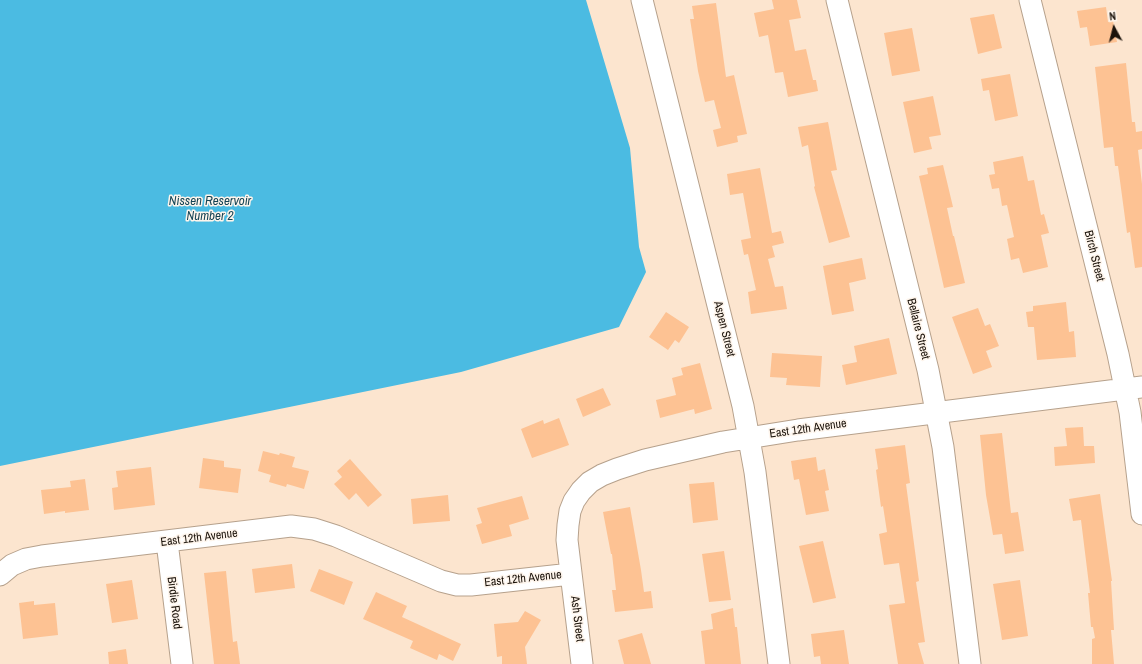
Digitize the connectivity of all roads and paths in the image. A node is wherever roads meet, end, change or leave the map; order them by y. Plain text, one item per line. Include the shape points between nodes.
1 (642, 0) edge
2 (837, 0) edge
3 (1030, 0) edge
4 (1134, 388) edge
5 (936, 412) junction
6 (749, 438) junction
7 (1142, 514) edge
8 (167, 542) junction
9 (571, 574) junction
10 (0, 575) edge
11 (182, 664) edge
12 (582, 664) edge
13 (779, 664) edge
14 (970, 664) edge

1 - 6 street, Aspen Street
2 - 5 street, Bellaire Street via 928,370
3 - 4 street, Birch Street via 1118,354
4 - 5 street, East 12th Avenue
4 - 7 street, Birch Street via 1130,412
5 - 6 street, East 12th Avenue
5 - 14 street, Bellaire Street via 943,447
6 - 9 street, East 12th Avenue via 645,460 602,475 590,482 574,501 570,511 567,540
6 - 13 street, Aspen Street
8 - 9 street, East 12th Avenue via 291,526 314,529 441,581 457,585
8 - 10 street, East 12th Avenue via 26,559 12,565
8 - 11 street, Birdie Road
9 - 12 street, Ash Street

